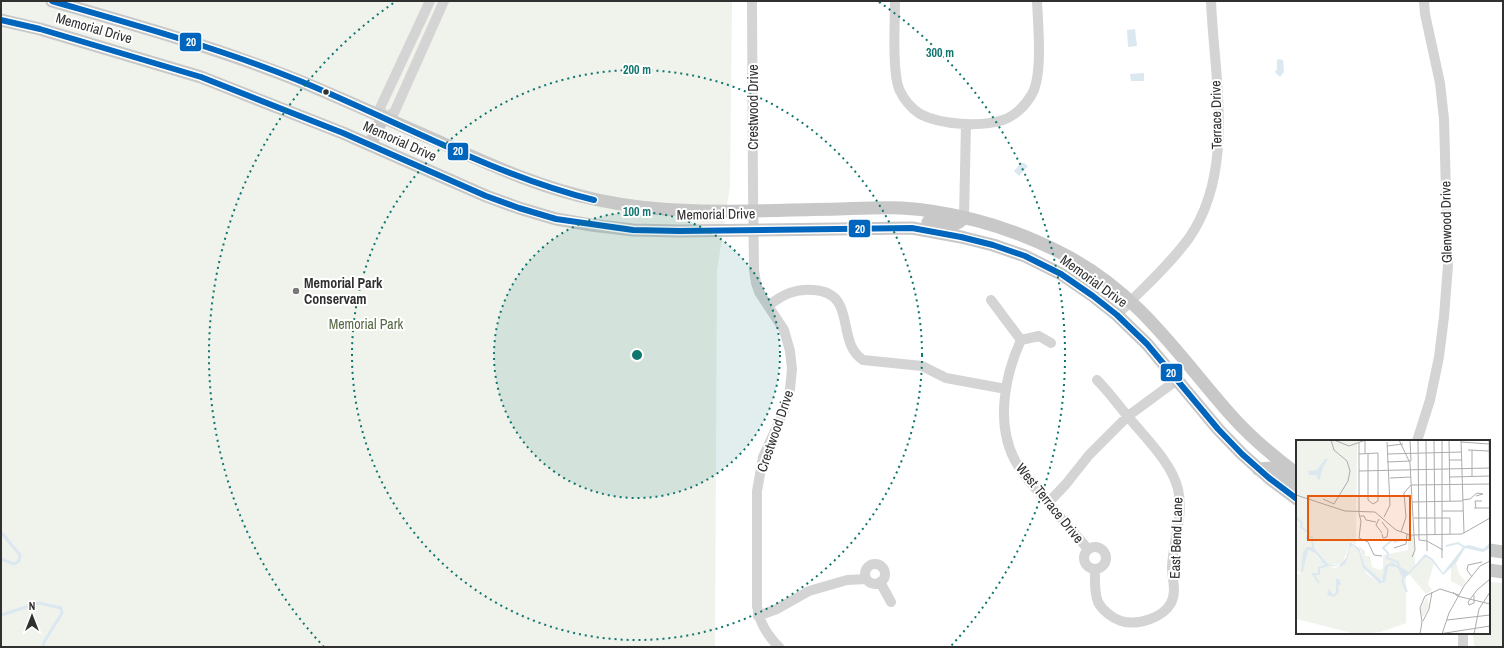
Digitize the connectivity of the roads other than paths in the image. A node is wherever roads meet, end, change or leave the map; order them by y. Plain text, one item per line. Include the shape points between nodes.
1 (52, 1) edge
2 (430, 1) edge
3 (444, 1) edge
4 (752, 1) edge
5 (895, 1) edge
6 (1037, 1) edge
7 (1211, 1) edge
8 (1424, 1) edge
9 (1, 20) edge
10 (383, 117) junction
11 (966, 124) junction
12 (370, 144) junction
13 (753, 210) junction
14 (964, 217) junction
15 (912, 228) junction
16 (753, 230) junction
17 (1070, 257) junction
18 (1061, 274) junction
19 (991, 300) dead end
20 (1131, 301) junction
21 (768, 306) junction
22 (1117, 315) junction
23 (1021, 340) junction
24 (1051, 343) dead end
25 (1191, 367) junction
26 (1097, 380) dead end
27 (1177, 380) junction
28 (1006, 389) junction
29 (1128, 416) junction
30 (1417, 440) edge
31 (1258, 469) junction
32 (1296, 473) edge
33 (1296, 486) edge
34 (1296, 497) edge
35 (1048, 503) junction
36 (1088, 549) junction
37 (1490, 550) edge
38 (1503, 552) edge
39 (1095, 569) junction
40 (1490, 570) edge
41 (1503, 572) edge
42 (866, 579) junction
43 (880, 582) junction
44 (891, 602) dead end
45 (758, 616) junction
46 (1463, 634) edge
47 (779, 647) edge
48 (1463, 647) edge

1 - 10 main road, Memorial Drive via 215,50
2 - 10 street via 380,108
3 - 10 street via 394,113
4 - 13 street, Crestwood Drive
5 - 11 street via 896,70 899,88 908,103 920,114 942,122
6 - 11 street via 1036,82 1025,106 1004,120
7 - 20 street, Terrace Drive via 1219,141 1208,198 1189,237 1166,266
8 - 30 street, Glenwood Drive via 1440,83 1444,119 1448,265 1439,357 1430,400
9 - 12 main road, Memorial Drive via 40,29 201,77
10 - 12 main road
10 - 13 main road, Memorial Drive via 506,172 570,194 636,207 681,211
11 - 14 street
12 - 16 main road, Memorial Drive via 486,196 556,218 633,230
13 - 14 main road, Memorial Drive via 890,208 927,210
13 - 16 street, Crestwood Drive
14 - 15 main road via 954,226 926,222
14 - 17 main road, Memorial Drive via 1030,238
15 - 16 main road, Memorial Drive
15 - 18 main road, Memorial Drive via 961,236 993,245 1025,256
16 - 21 street, Crestwood Drive via 756,283
17 - 18 main road
17 - 20 main road, Memorial Drive
18 - 22 main road, Memorial Drive
19 - 23 street
20 - 22 street, Terrace Drive
20 - 25 main road, Memorial Drive via 1161,331
21 - 28 street via 795,291 813,290 830,293 837,299 844,314 851,346 863,360 922,366 946,378
21 - 45 street, Crestwood Drive via 784,330 792,369 784,411 763,457 757,491
22 - 27 main road, Memorial Drive via 1147,344
23 - 24 street via 1039,336
23 - 28 street, West Terrace Drive via 1013,356
25 - 27 main road
25 - 32 main road, Memorial Drive via 1255,440
26 - 29 street, East Bend Lane
27 - 29 street
27 - 31 main road, Memorial Drive via 1218,429
28 - 35 street, West Terrace Drive via 1005,435 1010,449 1017,464
29 - 35 street via 1089,455
29 - 39 street, East Bend Lane via 1170,469 1178,488 1179,527 1174,546 1172,568 1175,591 1171,603 1162,614 1150,620 1122,622 1104,610 1098,601
31 - 33 main road via 1272,468
31 - 34 main road, Memorial Drive
35 - 36 street, West Terrace Drive
36 - 39 street via 1084,561
36 - 39 street via 1097,547 1105,554 1104,564
37 - 38 main road
40 - 41 main road
42 - 43 street via 874,584
42 - 43 street via 865,572 868,566 878,564 884,571 884,577
42 - 45 street via 847,580 809,591 777,609
43 - 44 street
45 - 47 street, Crestwood Drive via 764,629
46 - 48 street

